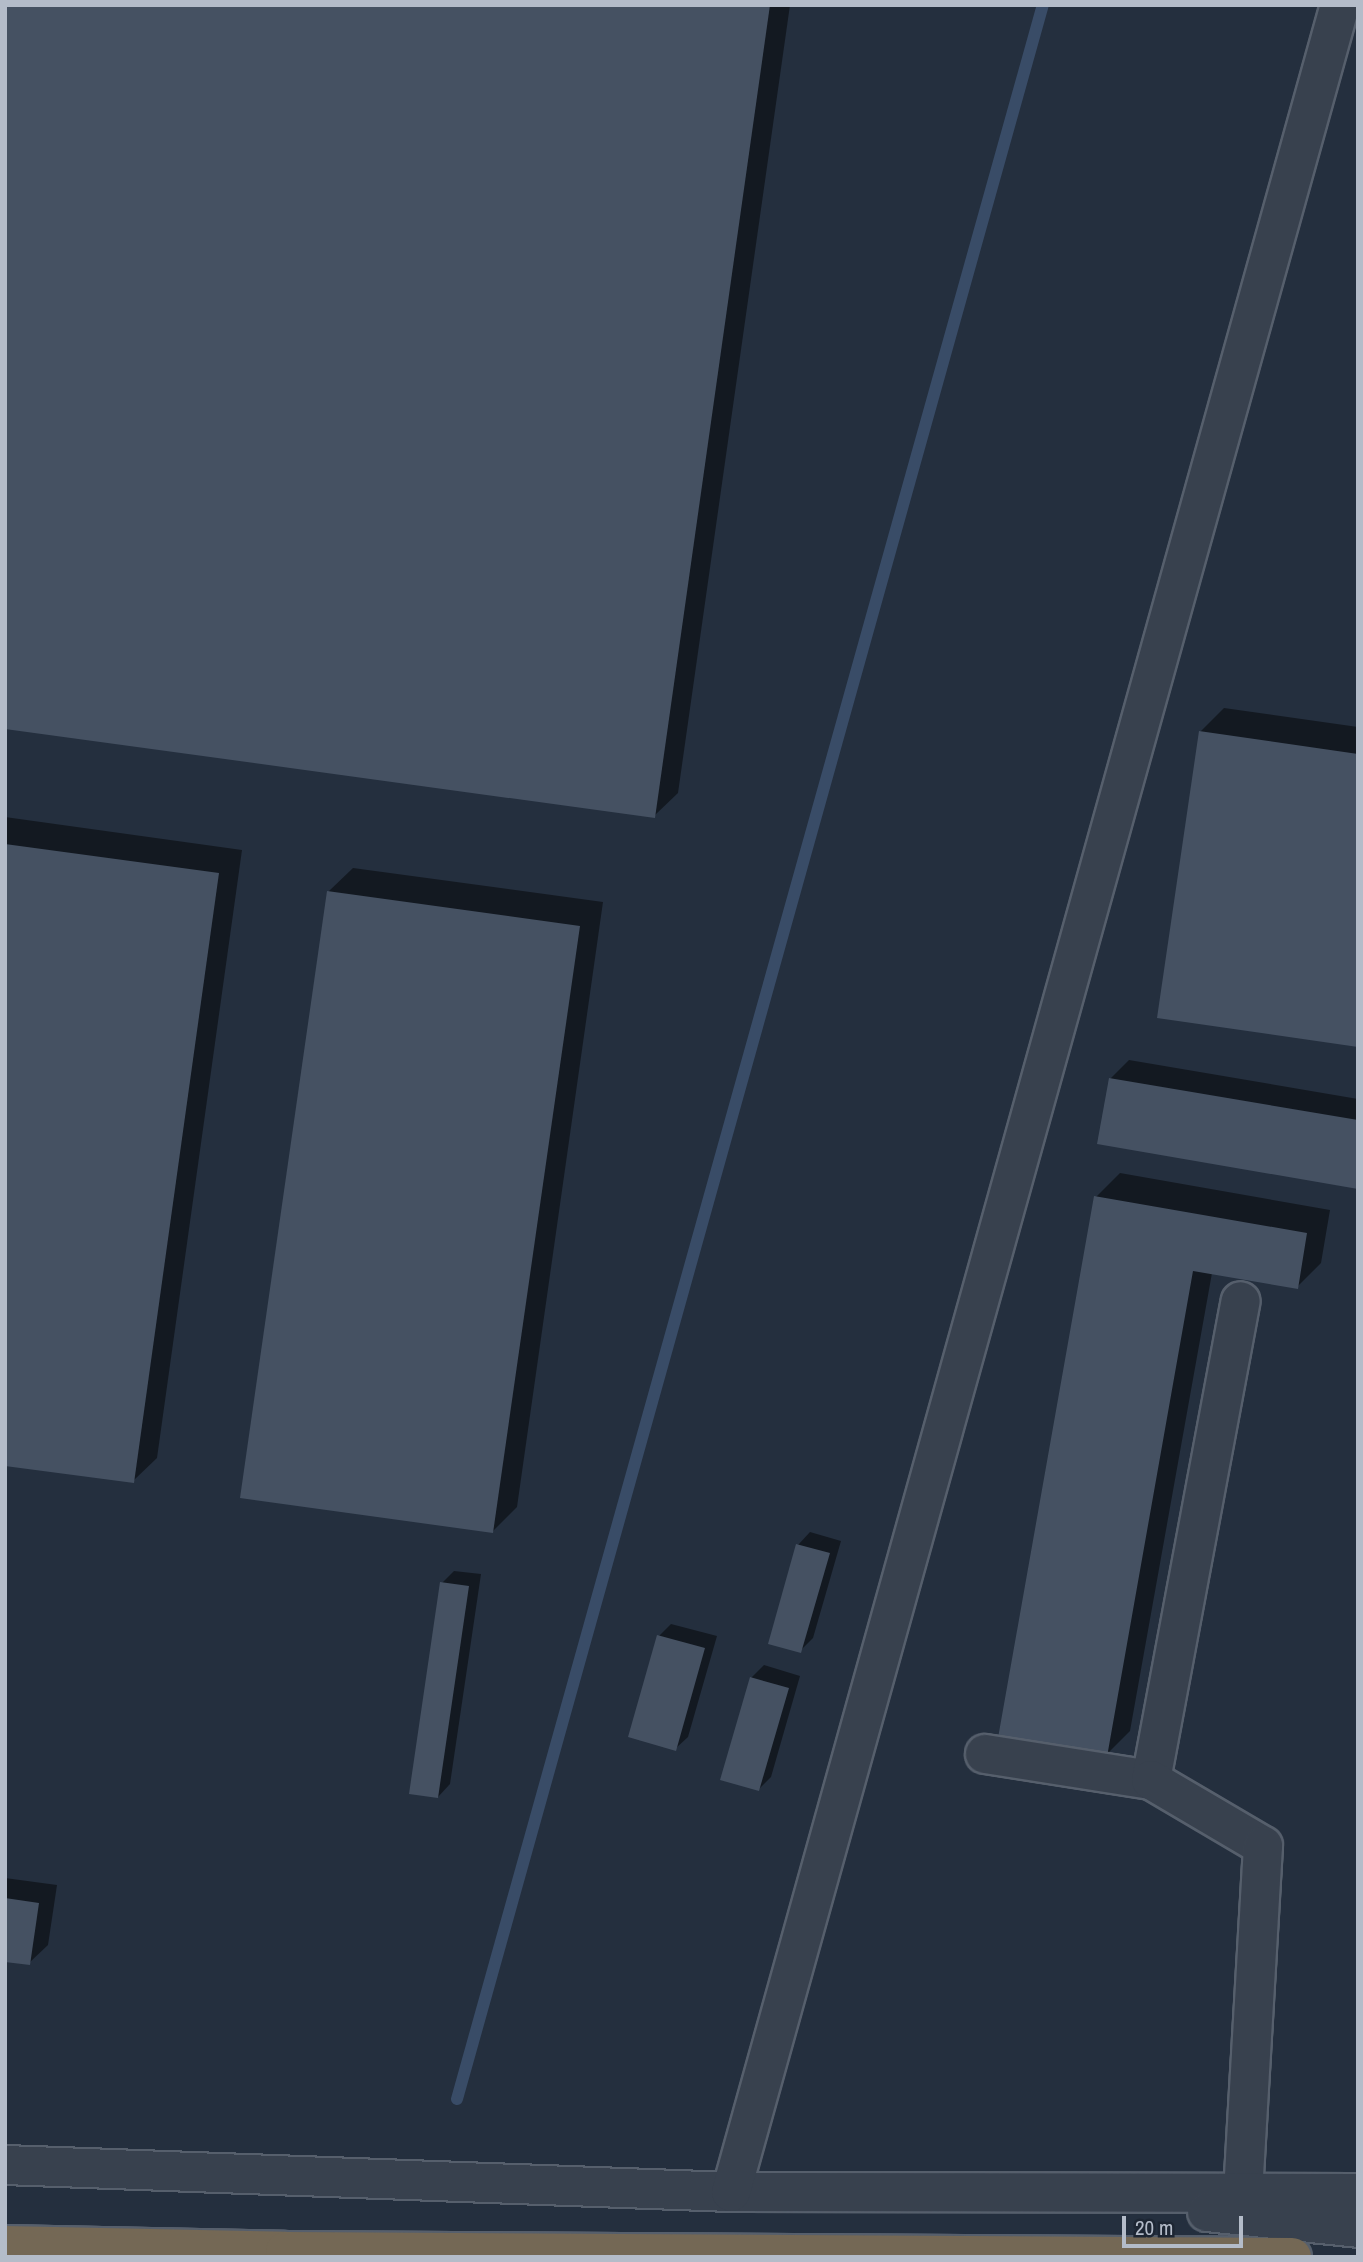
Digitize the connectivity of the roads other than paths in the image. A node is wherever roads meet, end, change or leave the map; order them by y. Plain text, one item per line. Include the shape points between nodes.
1 (1340, 5) edge
2 (1241, 1301) dead end
3 (985, 1754) dead end
4 (1151, 1780) junction
5 (5, 2165) edge
6 (1244, 2190) junction
7 (1017, 2191) junction
8 (731, 2192) junction
9 (1358, 2193) edge
10 (1358, 2228) edge
11 (5, 2245) edge
12 (1292, 2257) edge

1 - 8 street
2 - 4 street
3 - 4 street
4 - 6 street via 1263,1846
5 - 8 street
6 - 7 street
6 - 9 street
7 - 8 street
7 - 10 street
11 - 12 highway

